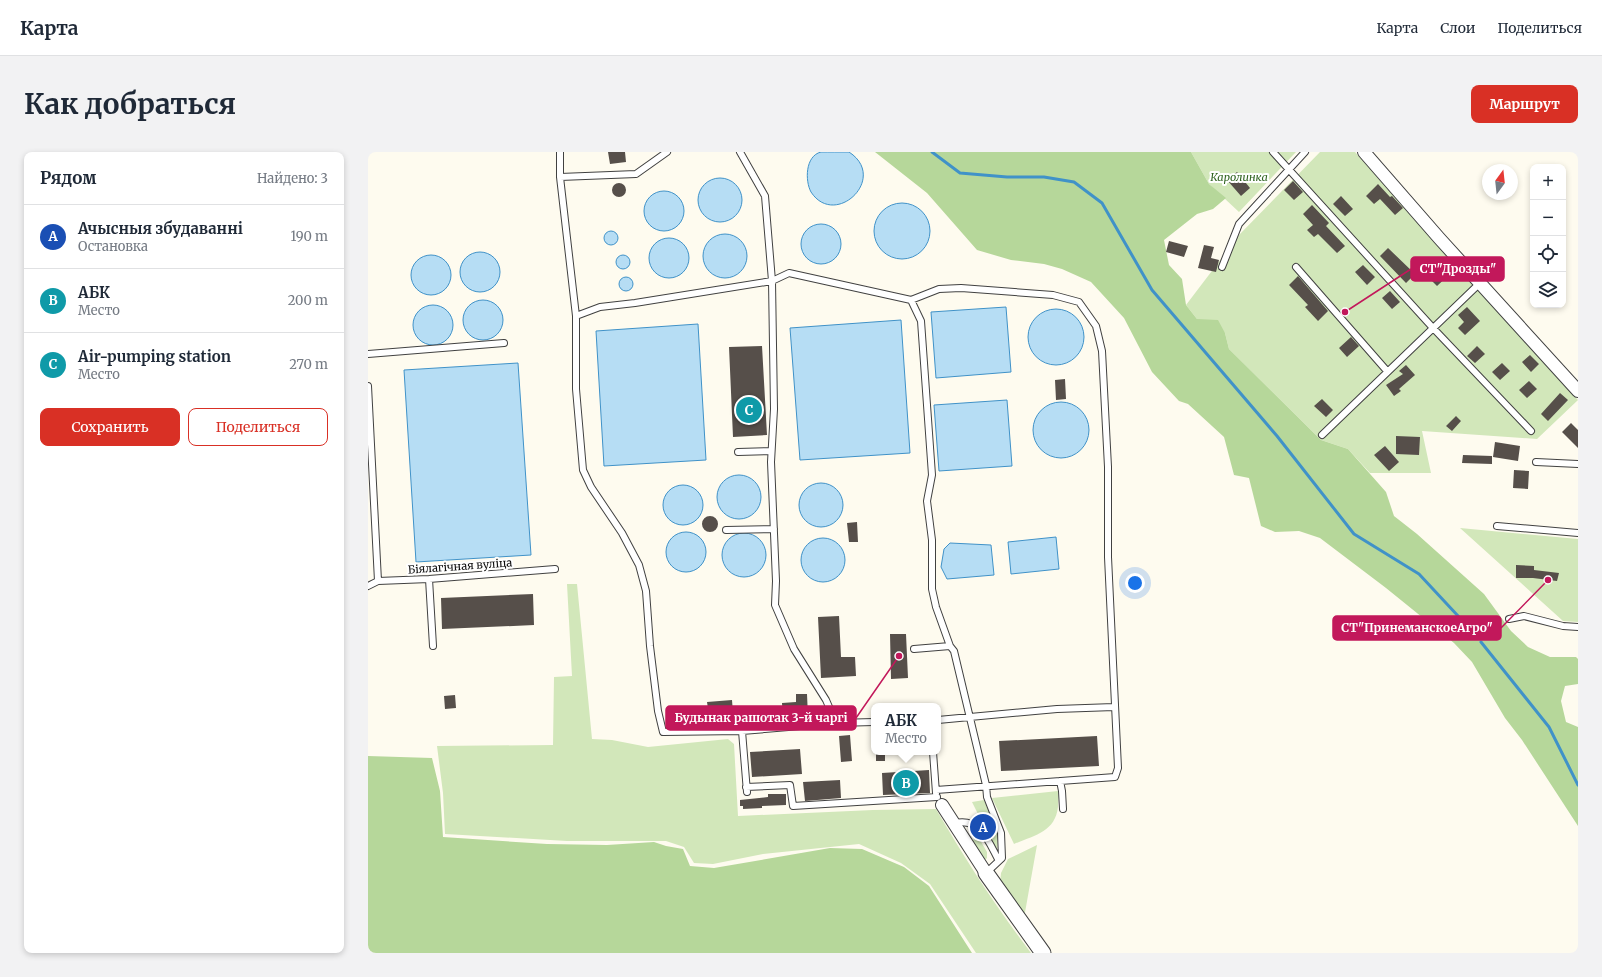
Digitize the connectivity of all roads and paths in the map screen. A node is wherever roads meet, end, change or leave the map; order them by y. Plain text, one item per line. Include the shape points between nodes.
1 (560, 152) edge
2 (667, 152) edge
3 (740, 152) edge
4 (1273, 152) edge
5 (1305, 152) edge
6 (1364, 152) edge
7 (1288, 170) junction
8 (560, 177) junction
9 (1222, 267) dead end
10 (1296, 267) dead end
11 (772, 281) junction
12 (1480, 283) junction
13 (911, 300) junction
14 (576, 316) junction
15 (1433, 328) junction
16 (504, 343) dead end
17 (368, 354) edge
18 (1387, 371) junction
19 (368, 386) edge
20 (1578, 391) edge
21 (1531, 431) dead end
22 (1322, 435) dead end
23 (771, 451) junction
24 (738, 452) dead end
25 (1536, 462) dead end
26 (1578, 464) edge
27 (1497, 526) dead end
28 (774, 529) junction
29 (726, 530) dead end
30 (1578, 533) edge
31 (555, 569) dead end
32 (429, 579) junction
33 (378, 581) junction
34 (368, 586) edge
35 (1509, 619) dead end
36 (1578, 627) edge
37 (434, 646) dead end
38 (950, 646) junction
39 (914, 649) dead end
40 (1114, 707) junction
41 (970, 717) junction
42 (941, 720) edge
43 (871, 722) edge
44 (836, 723) junction
45 (742, 731) junction
46 (933, 755) edge
47 (1060, 781) junction
48 (986, 785) junction
49 (936, 790) junction
50 (939, 801) junction
51 (1063, 809) dead end
52 (955, 823) junction
53 (999, 861) junction
54 (986, 873) junction
55 (1043, 953) edge

1 - 8 lane
2 - 8 lane via 636,174
3 - 11 lane via 765,196
4 - 7 lane
5 - 7 lane
6 - 12 street
7 - 9 lane via 1239,224
7 - 15 lane
8 - 14 lane
10 - 18 lane
11 - 13 lane via 789,273
11 - 14 lane via 600,307
11 - 23 lane via 774,409
12 - 15 lane
12 - 20 street
13 - 38 lane via 921,321 932,475 927,501 932,540 932,588
13 - 40 lane via 939,289 961,288 1053,295 1080,302 1096,326 1102,351 1108,467 1108,557
14 - 45 lane via 576,389 583,470 639,565 646,591 658,711 663,732
15 - 18 lane
15 - 21 lane
16 - 17 lane
18 - 22 lane
19 - 33 lane
23 - 24 lane
23 - 28 lane
25 - 26 lane
27 - 30 lane
28 - 29 lane
28 - 44 lane via 775,605 794,649 826,700
31 - 32 lane, Біялагічная вуліца
32 - 33 lane, Біялагічная вуліца
32 - 37 lane
33 - 34 lane, Біялагічная вуліца
35 - 36 lane via 1524,616 1563,626
38 - 39 lane
38 - 41 lane via 954,651
40 - 41 lane
40 - 47 lane via 1118,768 1115,777
41 - 42 lane
41 - 48 lane
43 - 44 lane
44 - 45 lane
45 - 50 lane via 746,789 790,785 792,806
46 - 49 lane
47 - 48 lane
47 - 51 lane
48 - 49 lane
48 - 53 lane via 987,797 1001,833 1002,858
49 - 50 lane
50 - 52 street
52 - 53 lane via 971,823 982,832
52 - 54 street
53 - 54 lane
54 - 55 street

